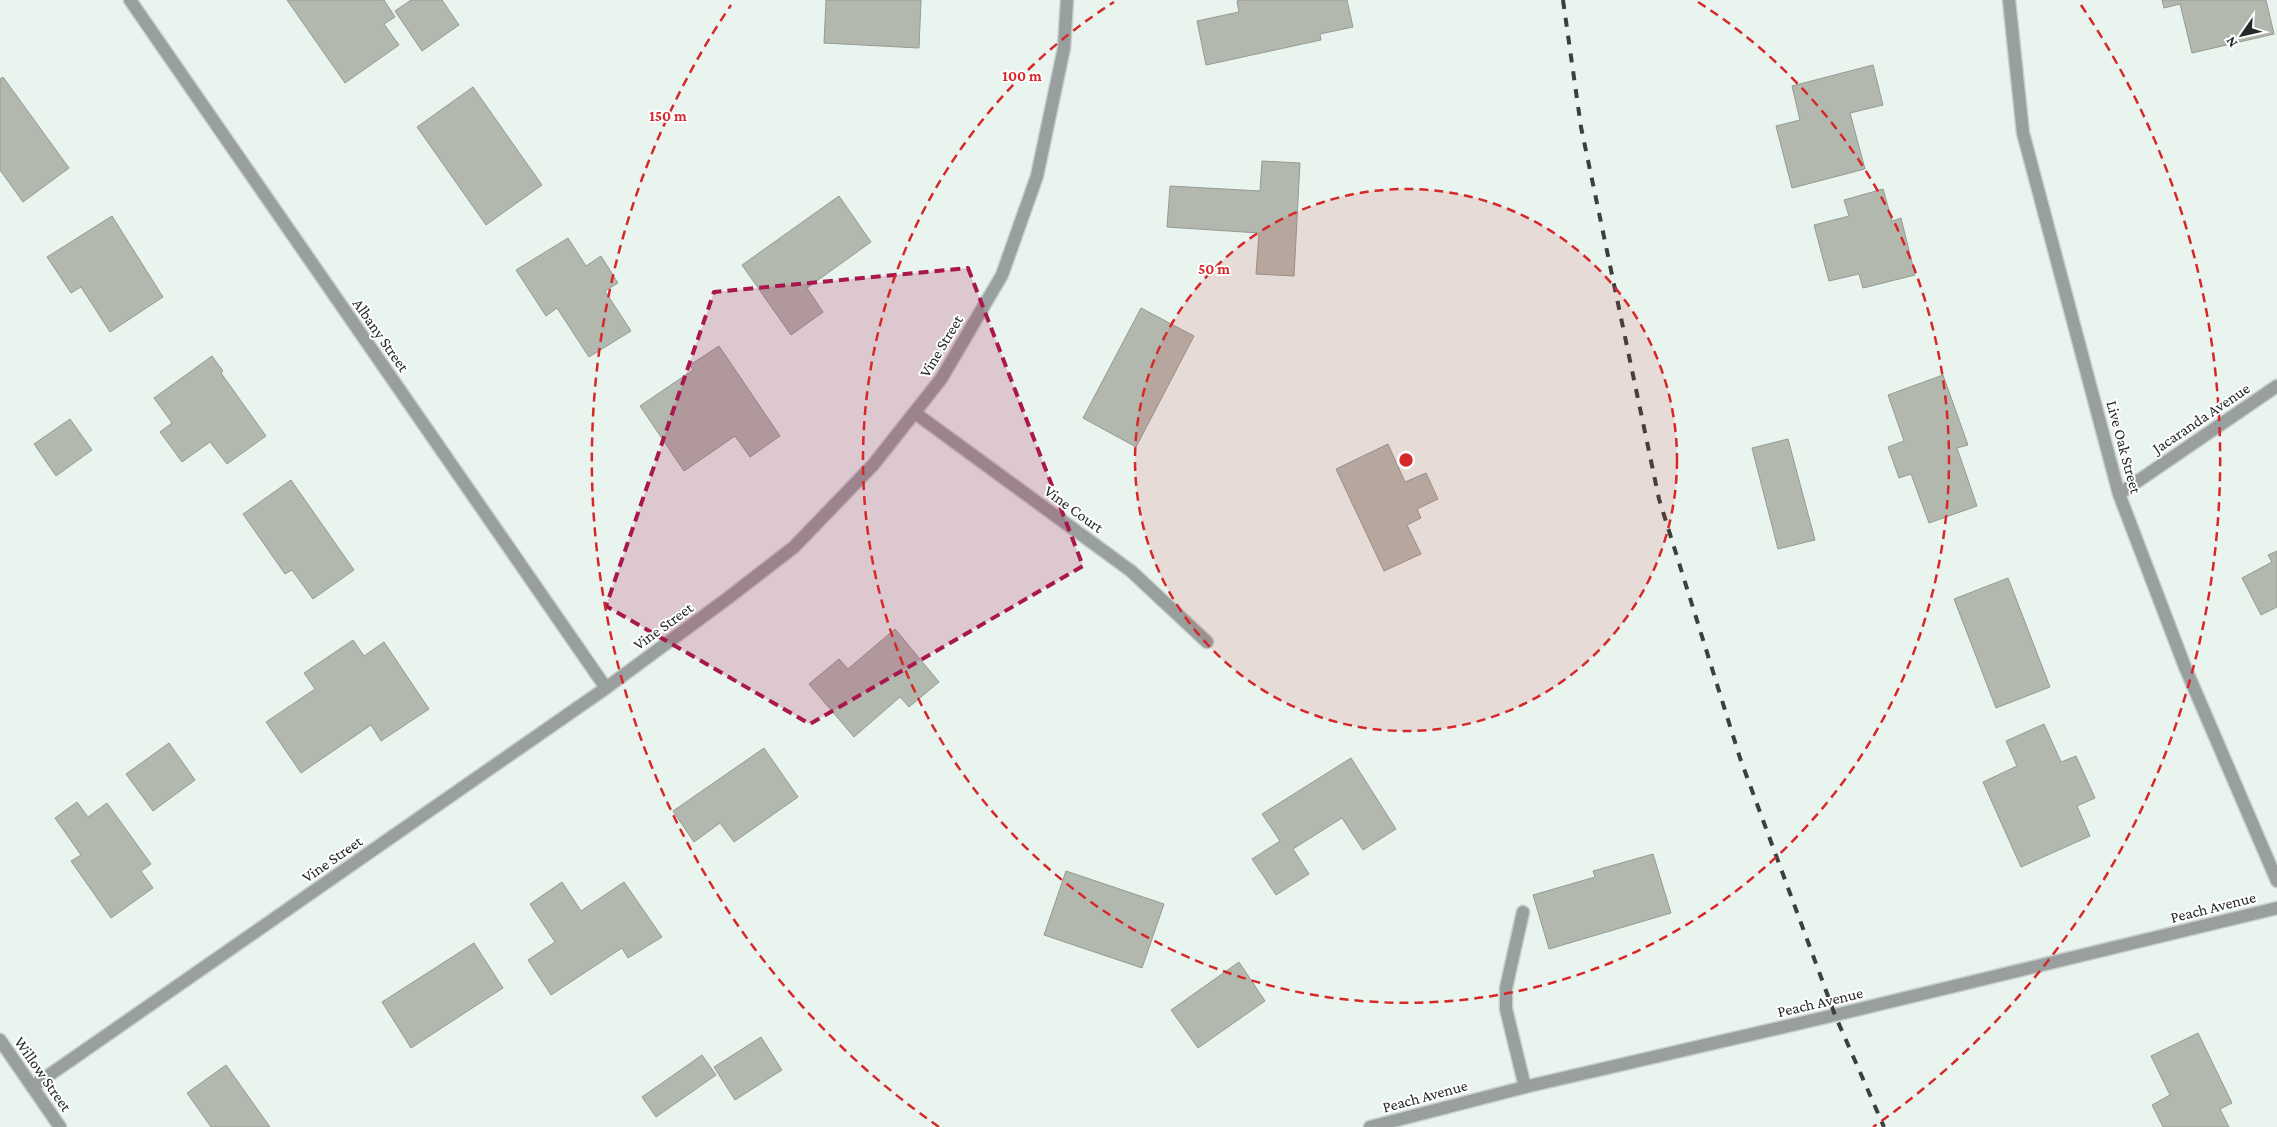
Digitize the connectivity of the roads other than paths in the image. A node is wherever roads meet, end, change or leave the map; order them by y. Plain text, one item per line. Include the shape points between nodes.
1 (130, 0) edge
2 (1067, 0) edge
3 (2009, 0) edge
4 (2277, 386) edge
5 (915, 413) junction
6 (2119, 494) junction
7 (1207, 642) dead end
8 (606, 688) junction
9 (2277, 881) edge
10 (2277, 908) edge
11 (1523, 912) dead end
12 (0, 1040) edge
13 (32, 1087) junction
14 (1525, 1087) junction
15 (60, 1127) edge
16 (1370, 1127) edge

1 - 8 street, Albany Street
2 - 5 street, Vine Street via 1064,48 1038,176 1002,276 942,380
3 - 6 street, Live Oak Street via 2023,133
4 - 6 street, Jacaranda Avenue
5 - 7 street, Vine Court via 1131,571
5 - 8 street, Vine Street via 873,465 794,548
6 - 9 street, Live Oak Street via 2185,667
8 - 13 street, Vine Street
10 - 14 street, Peach Avenue
11 - 14 street via 1506,988 1506,1009
12 - 13 street, Willow Street
13 - 15 street, Willow Street
14 - 16 street, Peach Avenue

